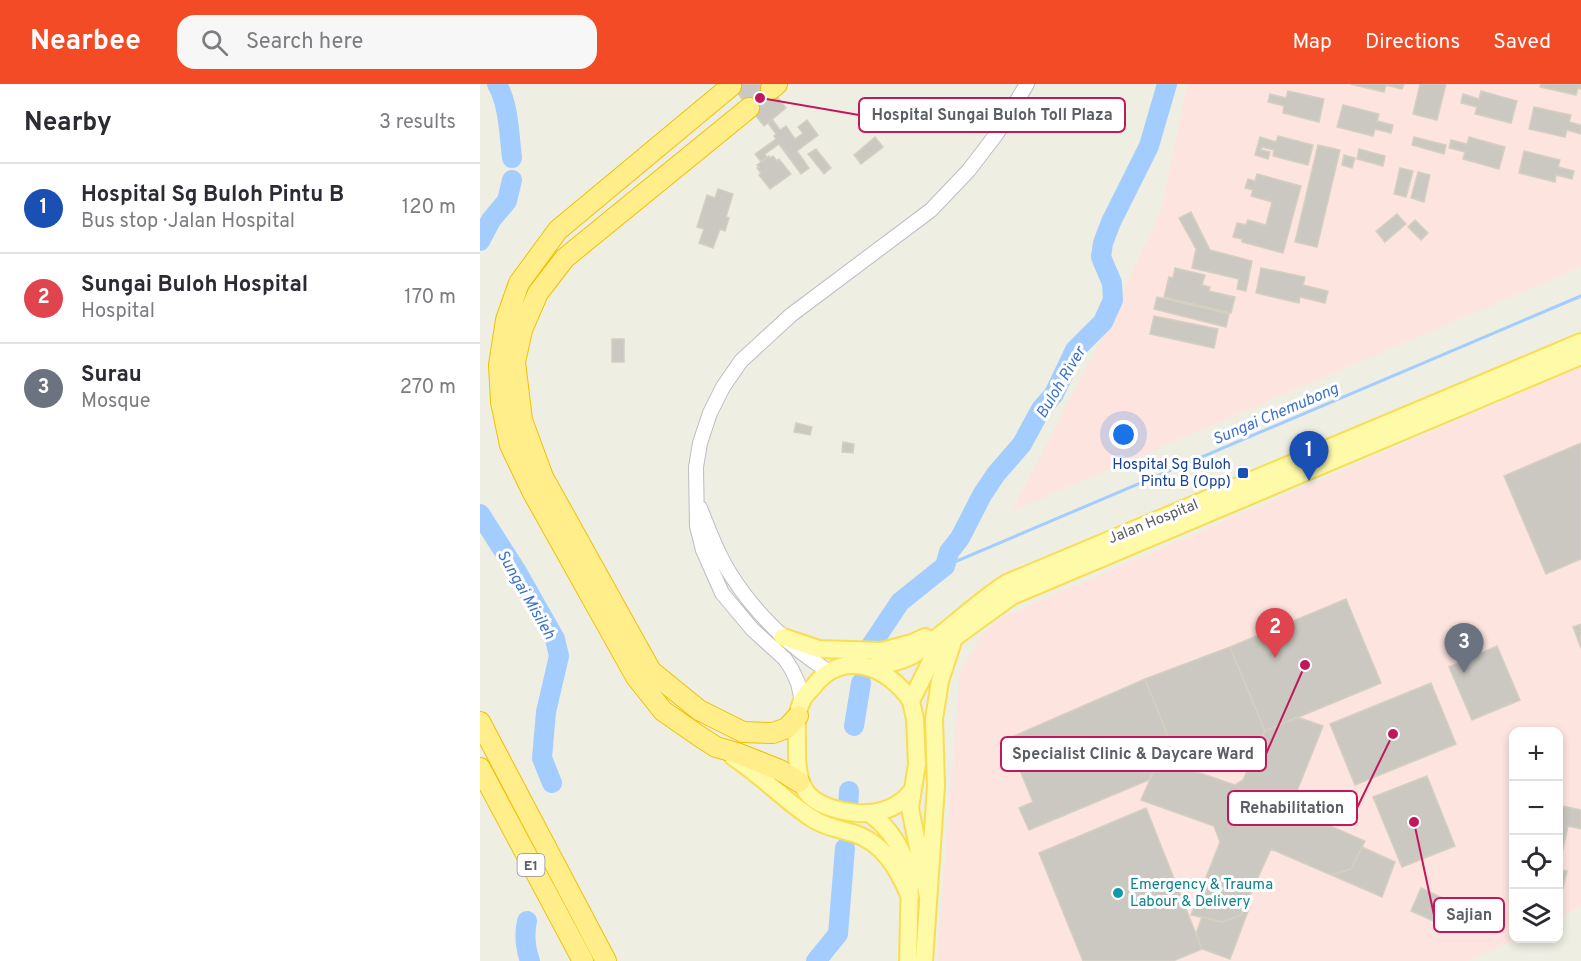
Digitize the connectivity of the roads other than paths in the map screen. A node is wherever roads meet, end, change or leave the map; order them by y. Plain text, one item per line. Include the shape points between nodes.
1 (1027, 84) edge
2 (731, 86) dead end
3 (749, 108) tunnel mouth
4 (630, 171) junction
5 (646, 192) junction
6 (1581, 342) edge
7 (1581, 356) edge
8 (697, 500) junction
9 (950, 633) junction
10 (783, 637) junction
11 (872, 667) junction
12 (828, 671) junction
13 (911, 701) junction
14 (800, 709) junction
15 (915, 719) junction
16 (480, 722) edge
17 (716, 747) junction
18 (935, 764) junction
19 (480, 768) edge
20 (799, 782) junction
21 (911, 792) junction
22 (870, 814) junction
23 (910, 897) junction
24 (928, 897) junction
25 (583, 961) edge
26 (606, 961) edge
27 (908, 961) edge
28 (924, 961) edge

1 - 8 street via 999,132 931,210 791,315 741,361 723,387 700,443
2 - 4 highway
3 - 5 highway
4 - 5 highway
4 - 17 highway via 558,230 519,284 506,321 499,365 501,402 510,446 532,491 636,677 663,711
5 - 14 highway via 565,258 538,293 522,330 515,362 522,420 543,477 651,671 699,710 743,732 773,733 787,728
6 - 9 main road, Jalan Hospital via 1007,583
7 - 9 main road, Jalan Hospital via 1012,596
8 - 10 street via 731,575
8 - 14 street via 703,550 722,593 752,629 785,659 798,683
9 - 10 main road via 882,651 819,649
9 - 11 main road, Jalan Hospital via 894,663
9 - 13 main road, Jalan Hospital
9 - 18 main road via 934,719
10 - 12 street
11 - 12 main road via 849,666
11 - 13 main road via 890,678
12 - 14 main road
13 - 15 main road
14 - 20 main road
15 - 18 main road
15 - 21 main road via 917,764
16 - 26 highway, E1
17 - 20 highway via 762,762
17 - 23 main road via 757,773 811,817 857,834 884,852 899,871
18 - 24 main road
19 - 25 highway, E1
20 - 22 main road via 808,795 826,806
21 - 22 main road via 891,808
21 - 24 main road via 912,825
22 - 23 main road via 902,851 910,876
23 - 27 main road
24 - 28 main road

